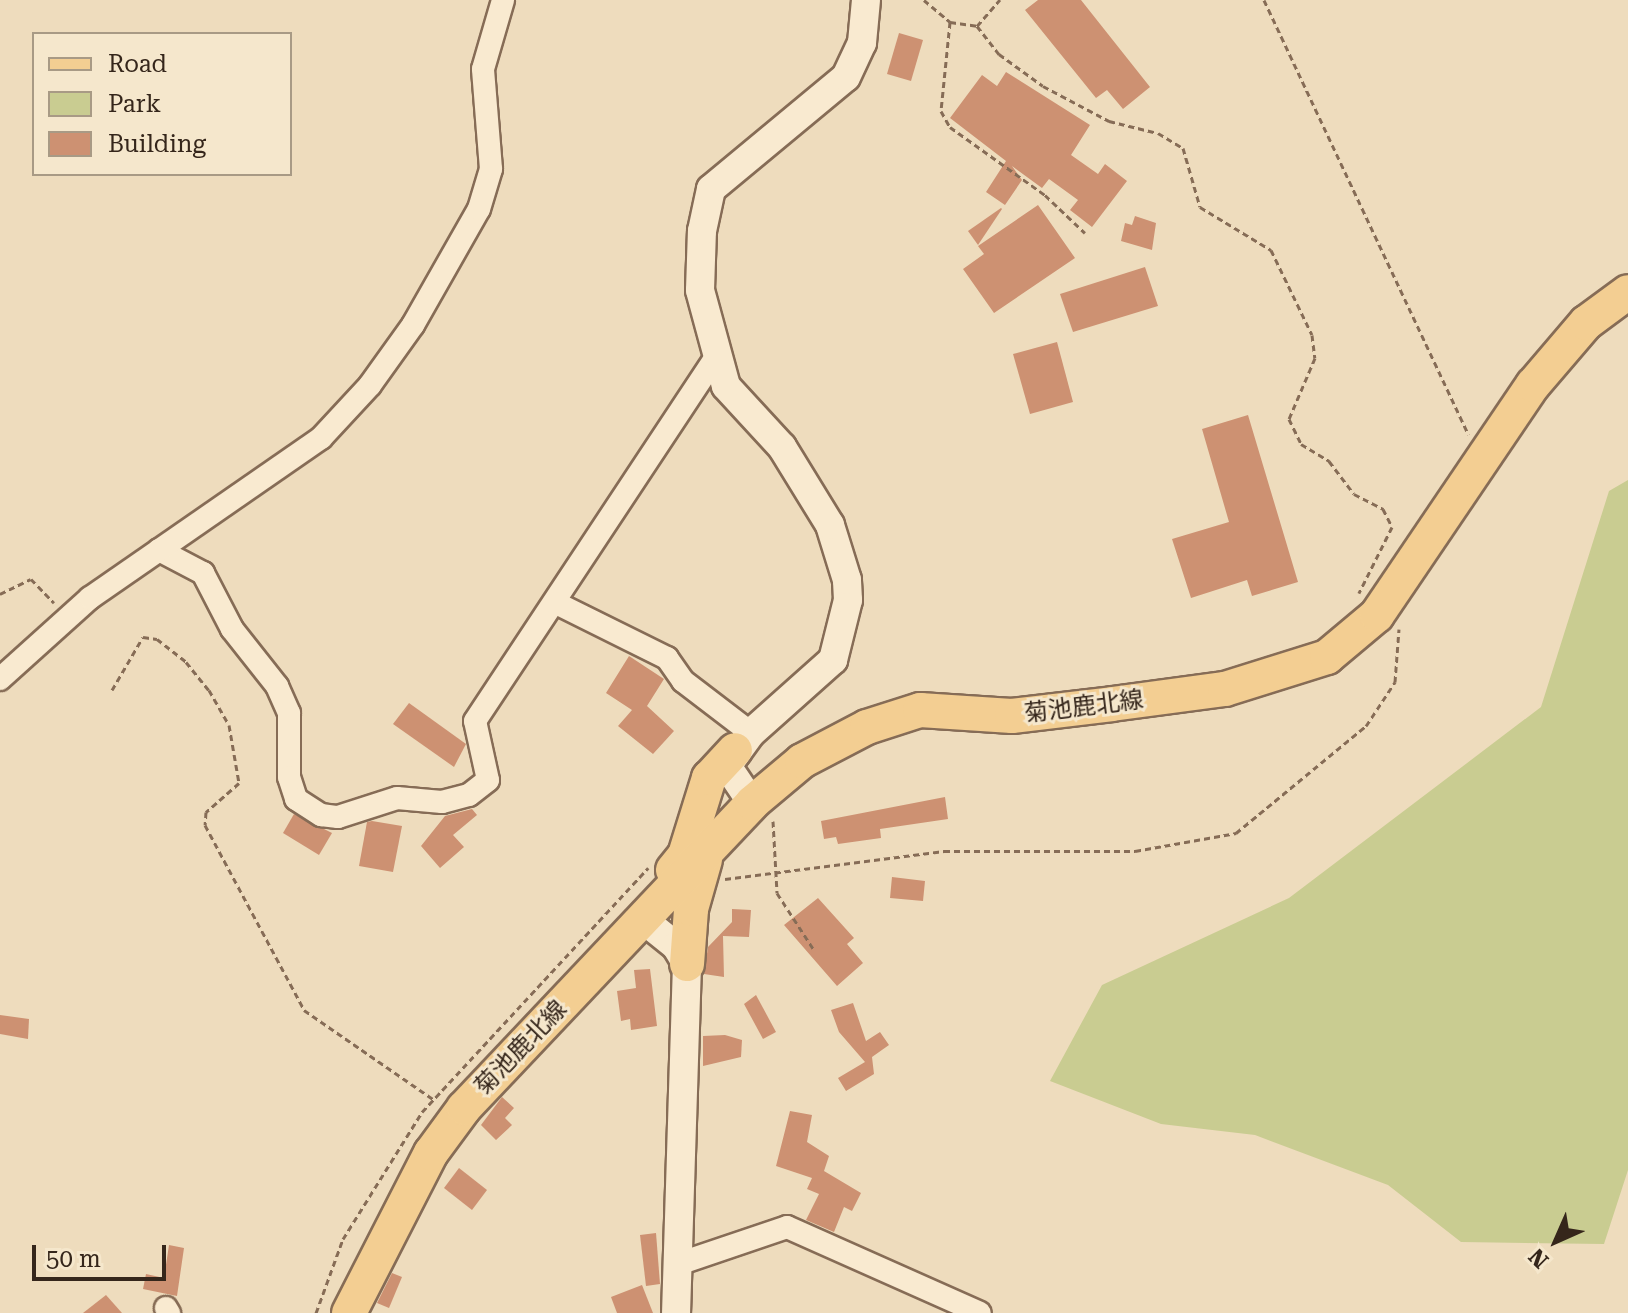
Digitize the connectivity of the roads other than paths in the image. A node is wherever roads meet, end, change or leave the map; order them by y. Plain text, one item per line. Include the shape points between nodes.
1 (503, 0) edge
2 (866, 0) edge
3 (1628, 292) edge
4 (717, 356) junction
5 (159, 550) junction
6 (556, 603) junction
7 (0, 679) edge
8 (743, 741) junction
9 (756, 800) junction
10 (703, 864) junction
11 (638, 930) junction
12 (687, 964) junction
13 (678, 1264) junction
14 (349, 1313) edge
15 (676, 1313) edge
16 (980, 1313) edge

1 - 5 street via 483,69 491,169 479,209 413,325 321,438
2 - 4 street via 862,43 846,77 711,189 700,290
3 - 9 main road, 菊池鹿北線 via 1586,323 1551,364 1395,591 1327,657 1225,689 1126,702 1012,716 920,710 867,727 802,761
4 - 6 street via 638,469
4 - 8 street via 726,386 782,447 830,525 848,590 833,660
5 - 6 street via 203,573 232,629 277,686 289,713 289,777 296,799 321,815 338,817 397,798 442,802 469,795 488,780 475,721
5 - 7 street via 68,617
6 - 8 street via 667,658
8 - 9 street via 730,777
8 - 11 main road via 709,778 685,855
9 - 10 main road, 菊池鹿北線
10 - 11 main road, 菊池鹿北線
10 - 12 main road
11 - 12 street via 676,946
11 - 14 main road, 菊池鹿北線 via 464,1108 431,1153
12 - 13 street
13 - 15 street
13 - 16 street via 787,1227

